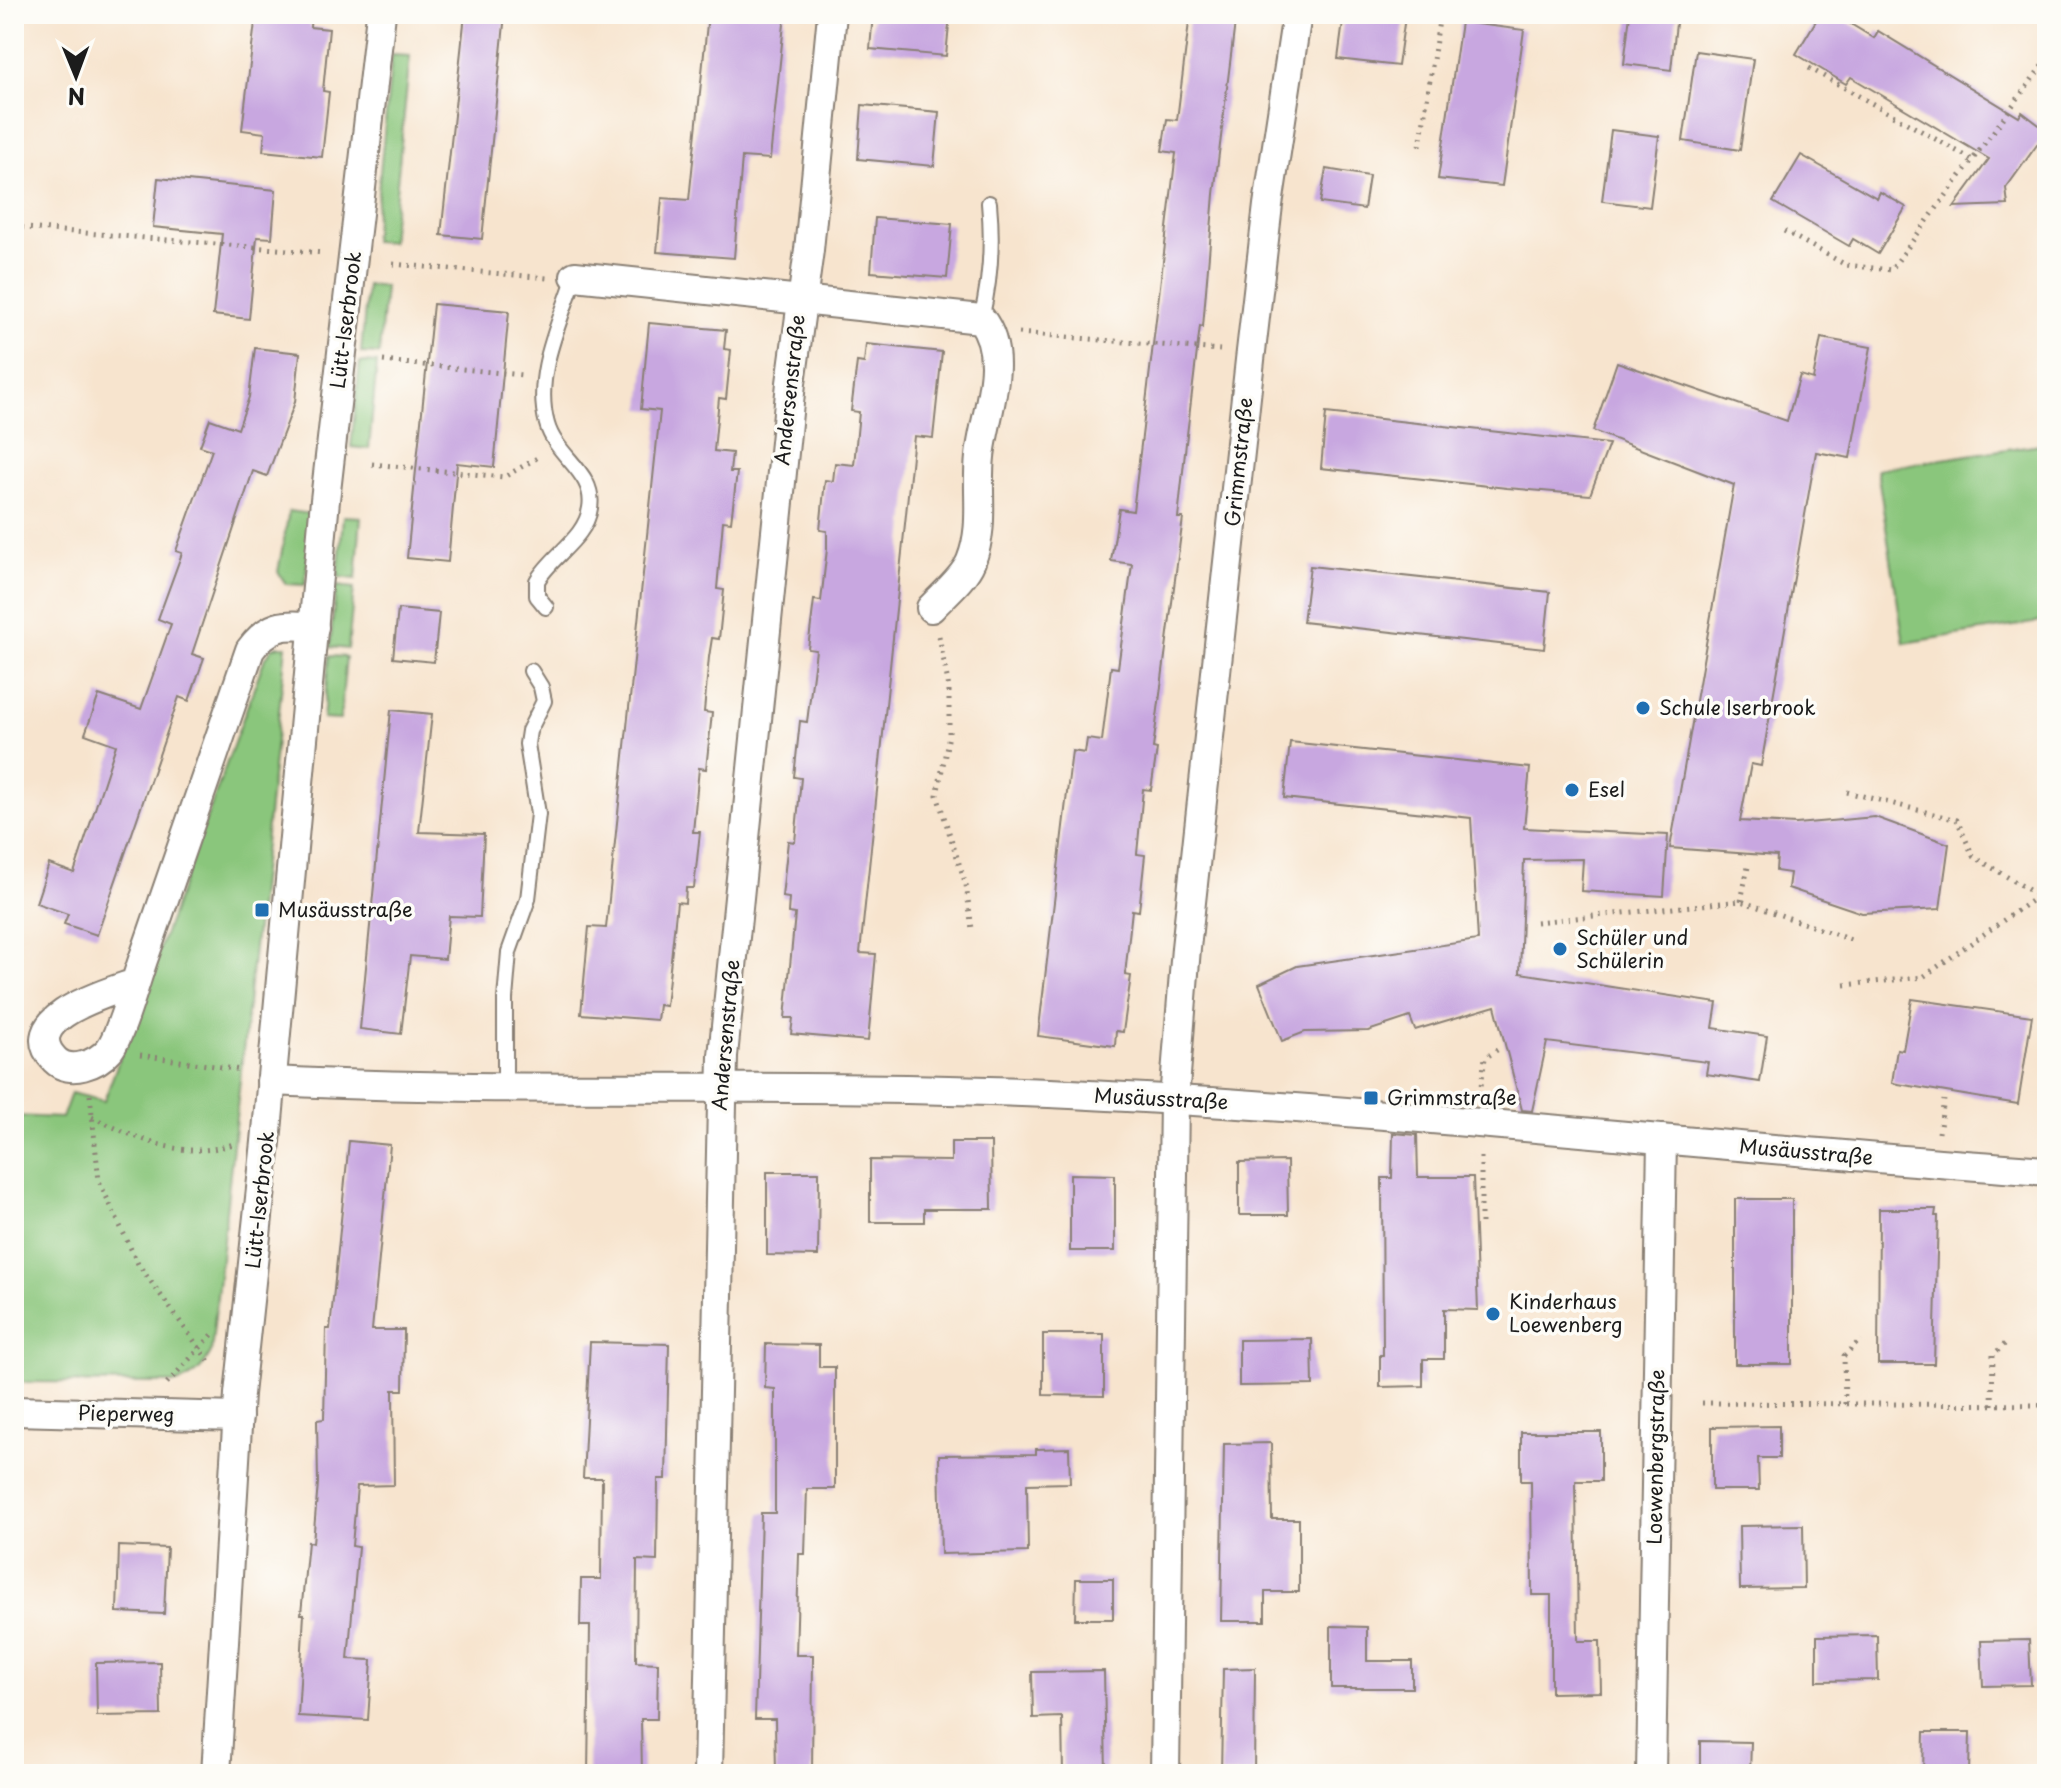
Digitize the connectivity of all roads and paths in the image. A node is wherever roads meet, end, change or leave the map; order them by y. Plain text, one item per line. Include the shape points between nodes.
1 (381, 14) edge
2 (832, 14) edge
3 (1297, 14) edge
4 (1440, 14) edge
5 (2047, 59) edge
6 (1809, 68) dead end
7 (1420, 146) dead end
8 (1971, 159) junction
9 (989, 203) dead end
10 (14, 227) edge
11 (1784, 231) dead end
12 (333, 253) dead end
13 (393, 264) dead end
14 (575, 276) junction
15 (800, 299) junction
16 (985, 325) junction
17 (1233, 351) dead end
18 (383, 361) dead end
19 (542, 377) junction
20 (556, 447) junction
21 (372, 464) dead end
22 (546, 607) dead end
23 (931, 608) joint
24 (314, 627) junction
25 (531, 671) dead end
26 (1847, 792) dead end
27 (1749, 862) dead end
28 (2039, 896) junction
29 (1741, 901) junction
30 (2047, 901) edge
31 (1536, 922) dead end
32 (972, 929) dead end
33 (1851, 940) dead end
34 (135, 983) junction
35 (1845, 985) dead end
36 (1500, 1048) dead end
37 (98, 1058) junction
38 (261, 1076) junction
39 (721, 1085) junction
40 (505, 1086) junction
41 (1479, 1098) dead end
42 (1174, 1100) junction
43 (1944, 1100) dead end
44 (92, 1117) junction
45 (1939, 1134) dead end
46 (1662, 1139) junction
47 (244, 1140) dead end
48 (1481, 1145) dead end
49 (2047, 1171) edge
50 (1481, 1223) dead end
51 (223, 1322) dead end
52 (1861, 1339) dead end
53 (2007, 1342) dead end
54 (200, 1349) junction
55 (218, 1375) dead end
56 (163, 1386) dead end
57 (1702, 1403) dead end
58 (1845, 1404) junction
59 (1992, 1405) junction
60 (2047, 1405) edge
61 (14, 1411) edge
62 (238, 1417) junction
63 (216, 1774) edge
64 (708, 1774) edge
65 (1165, 1774) edge
66 (1651, 1774) edge

1 - 24 street, Lütt-Iserbrook
2 - 15 street, Andersenstraße
3 - 42 street, Grimmstraße via 1253,329
4 - 7 path
5 - 8 path
6 - 8 path
8 - 11 path via 1891,270 1846,265
9 - 16 lane via 993,241
10 - 12 path
13 - 14 path via 531,280
14 - 15 street, Andersenstraße
14 - 19 lane
15 - 16 street, Andersenstraße
15 - 39 street, Andersenstraße
16 - 17 path
16 - 23 street via 993,392 980,456 977,543 969,566
18 - 19 path
19 - 20 lane via 542,401
20 - 21 path via 504,477
20 - 22 lane via 579,470 591,508 584,527 537,581 537,596
23 - 32 path via 949,688 949,735 937,795 966,885
24 - 34 street via 274,626 250,650
24 - 38 street, Lütt-Iserbrook
25 - 40 lane via 544,701 527,744 538,814 528,899 509,952
26 - 28 path via 1957,820 1973,856
27 - 29 path
28 - 30 path
28 - 35 path via 1923,977
29 - 31 path
29 - 33 path
34 - 37 street
34 - 37 street via 68,1008 55,1019 48,1034 49,1051 57,1063 72,1067
36 - 41 path via 1485,1058
37 - 38 path
37 - 44 path
38 - 40 street, Musäusstraße
38 - 62 street, Lütt-Iserbrook
39 - 40 street, Musäusstraße
39 - 42 street, Musäusstraße
39 - 64 street, Andersenstraße
42 - 46 street, Musäusstraße via 1356,1110
42 - 65 street, Grimmstraße
43 - 45 path
44 - 47 path via 181,1151 214,1151
44 - 54 path via 99,1181 138,1264
46 - 49 street, Musäusstraße
46 - 66 street, Loewenbergstraße
48 - 50 path
51 - 54 path
52 - 58 path via 1844,1356
53 - 59 path via 1993,1355
54 - 55 path
54 - 56 path
57 - 58 path
58 - 59 path
59 - 60 path
61 - 62 street, Pieperweg
62 - 63 street, Lütt-Iserbrook

